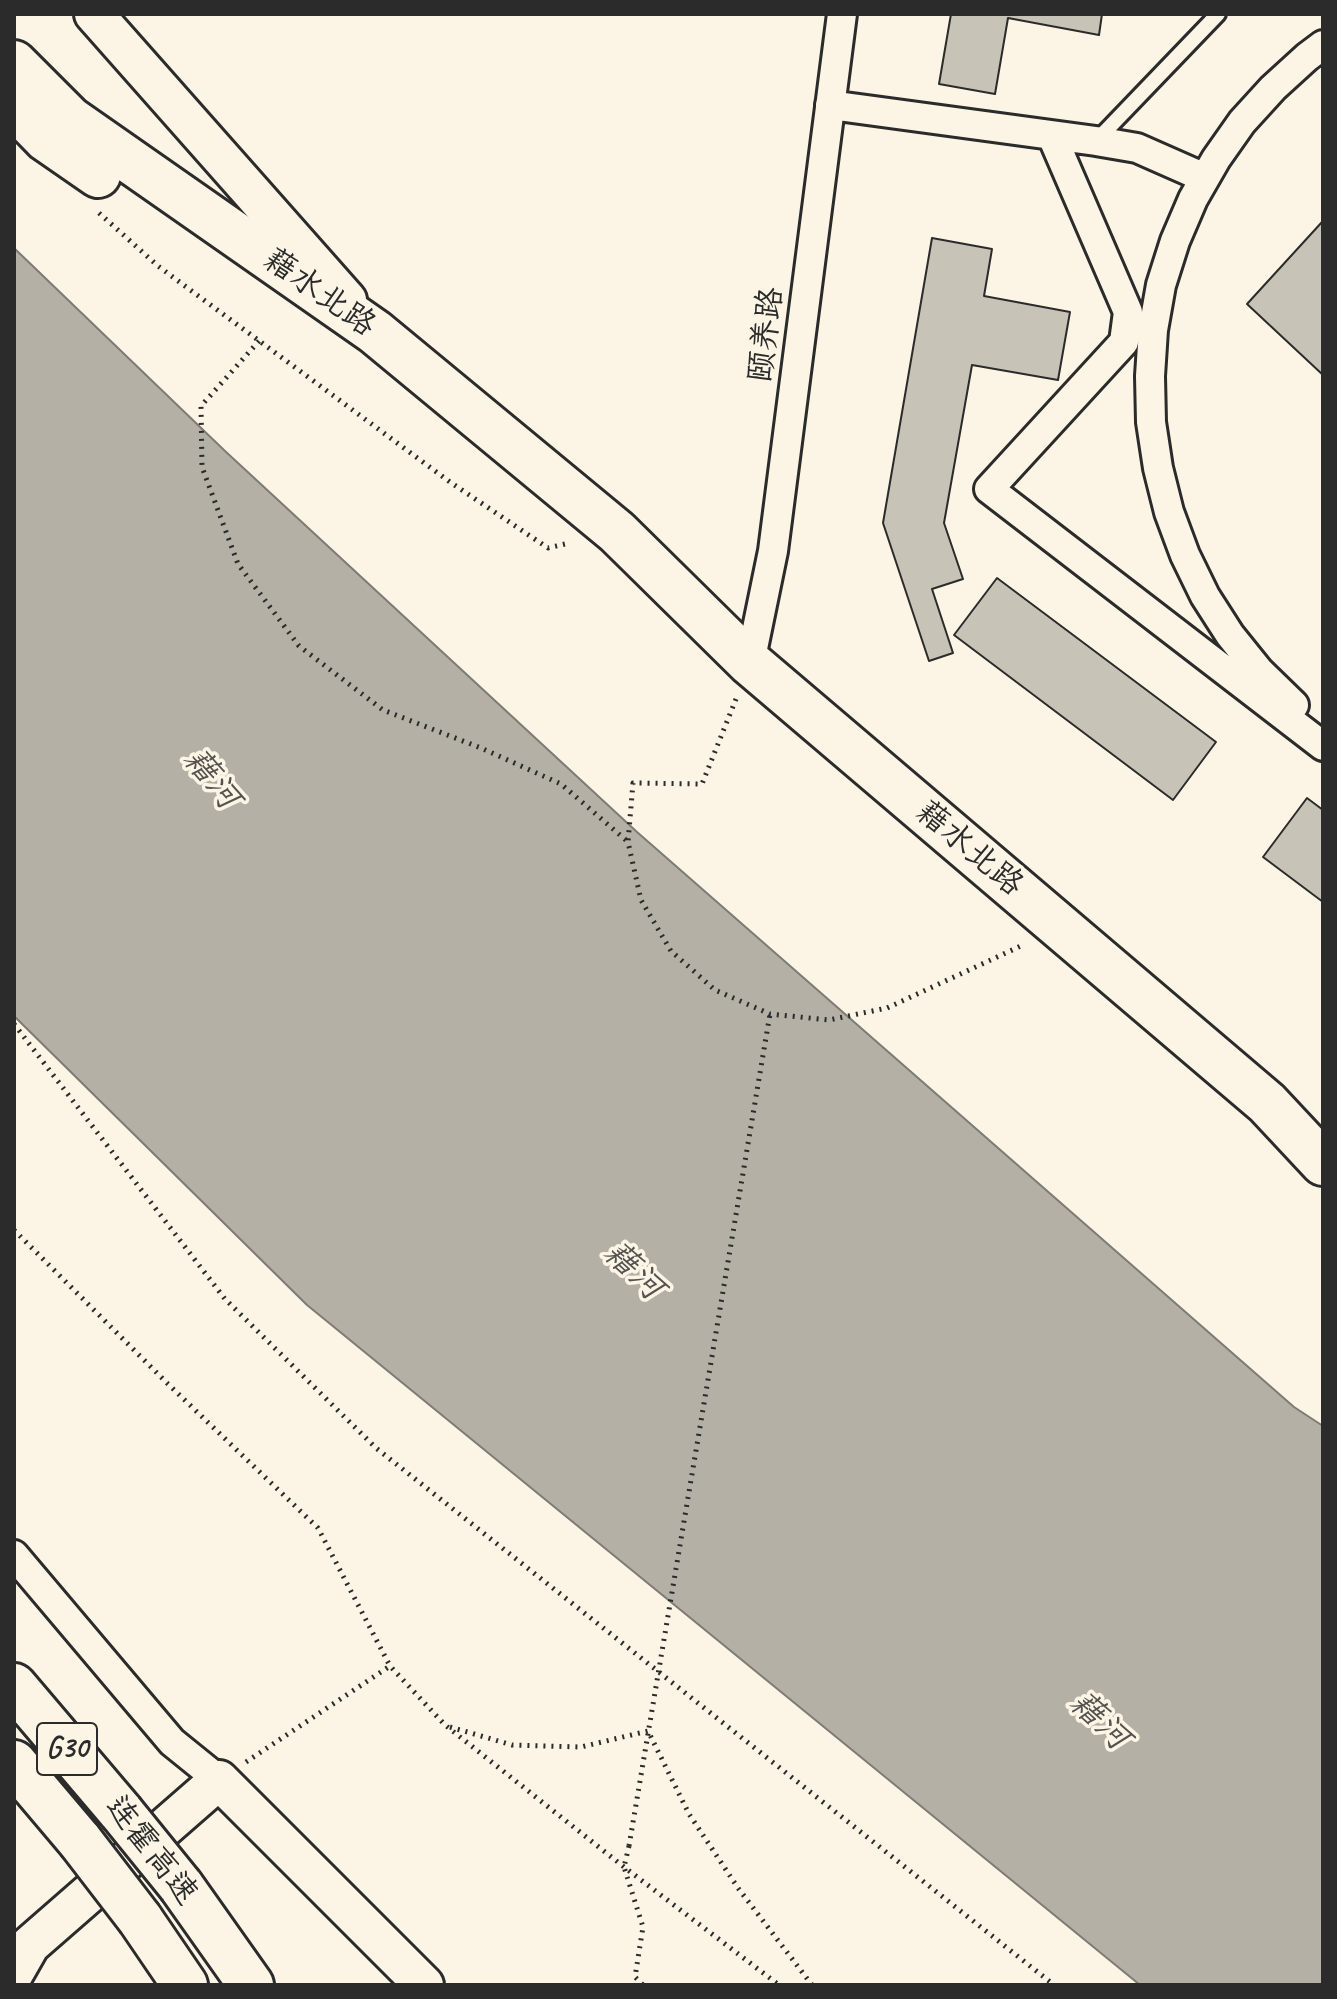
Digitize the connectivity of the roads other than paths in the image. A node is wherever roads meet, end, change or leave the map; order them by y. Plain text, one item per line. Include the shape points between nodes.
1 (94, 14) edge
2 (842, 14) edge
3 (1218, 14) edge
4 (1323, 45) edge
5 (14, 63) edge
6 (830, 105) junction
7 (14, 106) edge
8 (1052, 136) junction
9 (1096, 141) junction
10 (1205, 178) junction
11 (375, 332) junction
12 (617, 532) junction
13 (750, 663) junction
14 (1323, 728) edge
15 (1323, 746) edge
16 (1323, 1163) edge
17 (14, 1555) edge
18 (14, 1686) edge
19 (14, 1763) edge
20 (219, 1780) junction
21 (14, 1973) edge
22 (185, 1985) edge
23 (251, 1985) edge
24 (424, 1985) edge

1 - 11 street
2 - 6 street, 颐养路
3 - 9 lane
4 - 10 street via 1242,122
5 - 11 main road, 藉水北路 via 70,119
6 - 8 street
6 - 13 street, 颐养路 via 773,551
7 - 12 main road, 藉水北路 via 46,139
8 - 9 street
8 - 15 street via 1128,312 1124,342 989,489
9 - 10 street via 1137,148
10 - 14 street via 1175,241 1153,330 1150,407 1158,468 1169,512 1205,596 1259,671
11 - 12 main road, 藉水北路
12 - 13 main road, 藉水北路
13 - 16 main road, 藉水北路 via 1267,1103
17 - 20 street via 172,1742
18 - 23 main road, 连霍高速 / G30, bridge via 181,1886
19 - 22 main road, 连霍高速 / G30, bridge via 80,1841
20 - 21 street via 30,1945
20 - 24 street

